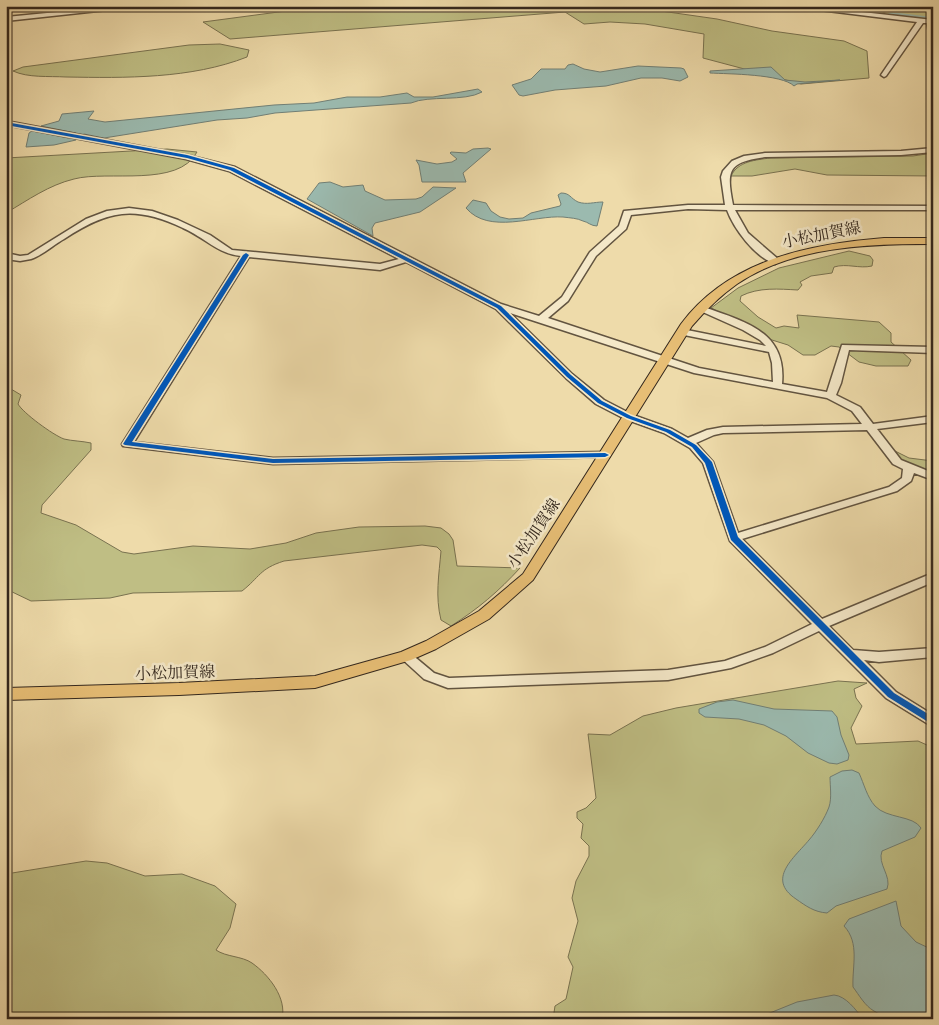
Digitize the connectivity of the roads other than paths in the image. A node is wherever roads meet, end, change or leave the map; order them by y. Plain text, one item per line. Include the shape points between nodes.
1 (141, 6) edge
2 (790, 6) edge
3 (868, 6) edge
4 (906, 6) edge
5 (6, 19) edge
6 (921, 21) junction
7 (931, 22) edge
8 (933, 38) edge
9 (884, 75) dead end
10 (6, 123) edge
11 (933, 150) edge
12 (730, 207) junction
13 (933, 208) edge
14 (933, 241) edge
15 (246, 255) junction
16 (6, 256) edge
17 (407, 259) junction
18 (775, 261) junction
19 (499, 307) junction
20 (701, 310) junction
21 (541, 319) junction
22 (682, 332) junction
23 (772, 350) junction
24 (933, 350) edge
25 (664, 361) junction
26 (777, 387) junction
27 (830, 396) junction
28 (629, 417) junction
29 (933, 419) edge
30 (871, 427) junction
31 (689, 442) junction
32 (605, 455) junction
33 (909, 468) junction
34 (933, 477) edge
35 (734, 538) junction
36 (933, 577) edge
37 (820, 625) junction
38 (933, 652) edge
39 (851, 654) junction
40 (406, 656) junction
41 (6, 694) edge
42 (933, 722) edge

1 - 5 street
2 - 6 street
3 - 4 street via 884,10
6 - 7 street
6 - 9 street
7 - 8 street
10 - 17 street via 187,157 232,169
11 - 12 street via 746,158 732,165 725,174
12 - 13 street
12 - 18 street via 735,223 746,238
12 - 21 street via 676,207 627,213 623,227 593,254 565,299
14 - 18 main road, 小松加賀線 via 892,240 860,244
15 - 16 street via 222,251 209,238 168,219 129,211 90,220 28,257
15 - 17 street via 380,267
15 - 32 street via 127,444 273,461
17 - 19 street
18 - 20 main road, 小松加賀線 via 737,279
19 - 21 street
19 - 28 street via 588,393
20 - 22 main road, 小松加賀線
20 - 23 street via 759,335
21 - 25 street
22 - 23 street
22 - 25 main road, 小松加賀線
23 - 26 street via 777,362
24 - 27 street via 845,347 836,386
25 - 26 street via 716,376
25 - 28 main road, 小松加賀線
26 - 27 street
27 - 30 street via 856,409
28 - 31 street
28 - 32 main road, 小松加賀線
29 - 30 street
30 - 31 street via 723,430
30 - 33 street via 891,456
31 - 35 street via 708,462
32 - 40 main road, 小松加賀線 via 528,576 484,615
33 - 34 street
33 - 35 street via 907,479 893,489
35 - 37 street
36 - 37 street
37 - 39 street
37 - 40 street via 769,650 726,666 668,675 448,683 429,676
38 - 39 street via 879,657
39 - 42 street via 891,695
40 - 41 main road, 小松加賀線 via 315,682

